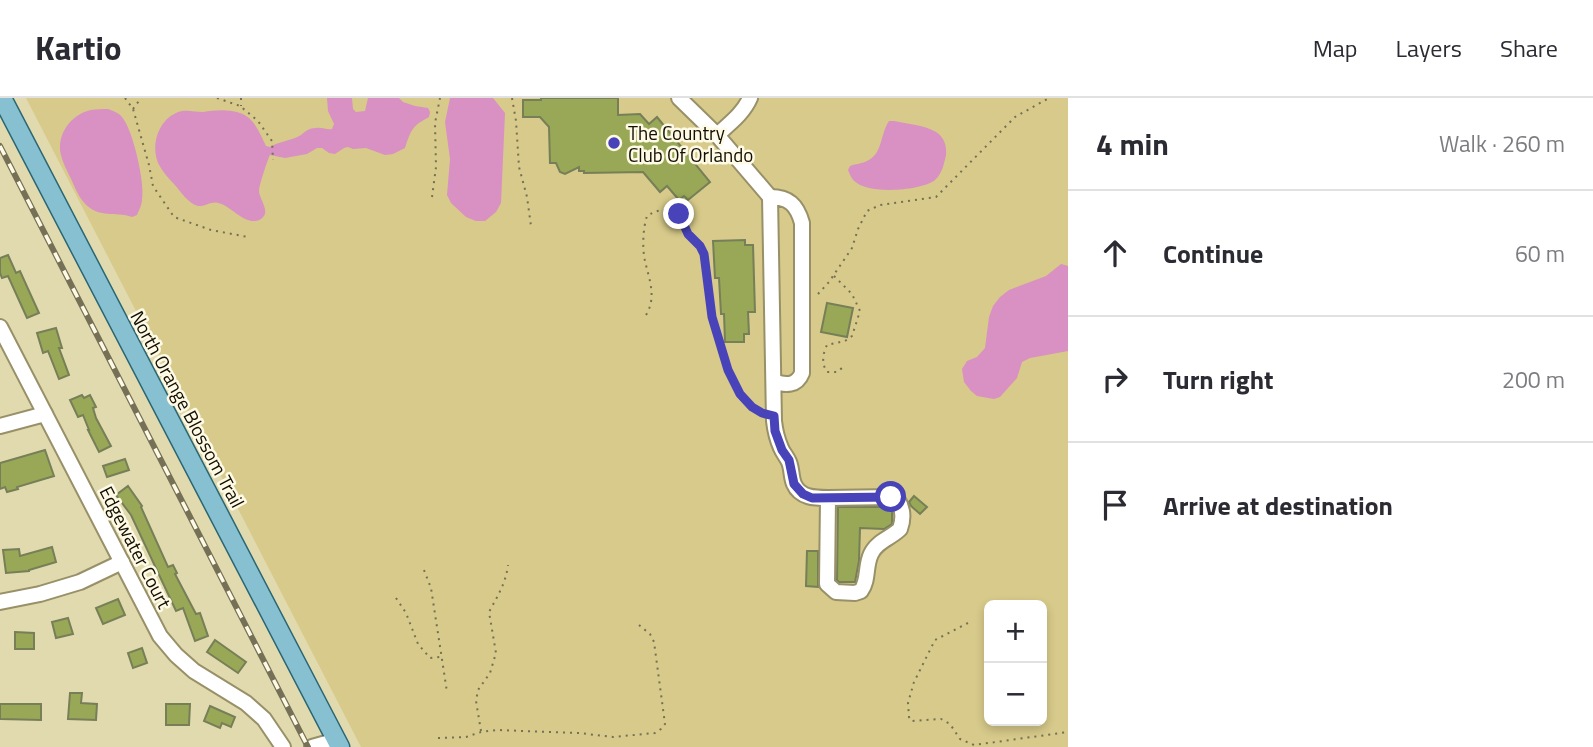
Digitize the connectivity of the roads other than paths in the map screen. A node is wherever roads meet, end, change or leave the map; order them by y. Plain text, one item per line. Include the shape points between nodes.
1 (2, 98) edge
2 (679, 98) edge
3 (750, 98) edge
4 (717, 135) junction
5 (770, 197) junction
6 (0, 327) edge
7 (774, 381) junction
8 (45, 414) junction
9 (0, 426) edge
10 (828, 498) junction
11 (122, 562) junction
12 (0, 602) edge
13 (339, 745) edge
14 (283, 747) edge
15 (312, 747) edge

1 - 13 main road, North Orange Blossom Trail
2 - 4 street
3 - 4 street
4 - 5 street
5 - 7 street
5 - 7 street via 790,202 802,223 803,373 791,384
6 - 8 street, Edgewater Court
7 - 10 street via 775,431 794,484 812,498
8 - 9 street
8 - 11 street, Edgewater Court
10 - 10 street via 827,584 836,592 861,592 869,557 900,528 901,508 891,497
11 - 12 street via 80,582
11 - 14 street, Edgewater Court via 160,636 176,655 246,703
13 - 15 street

